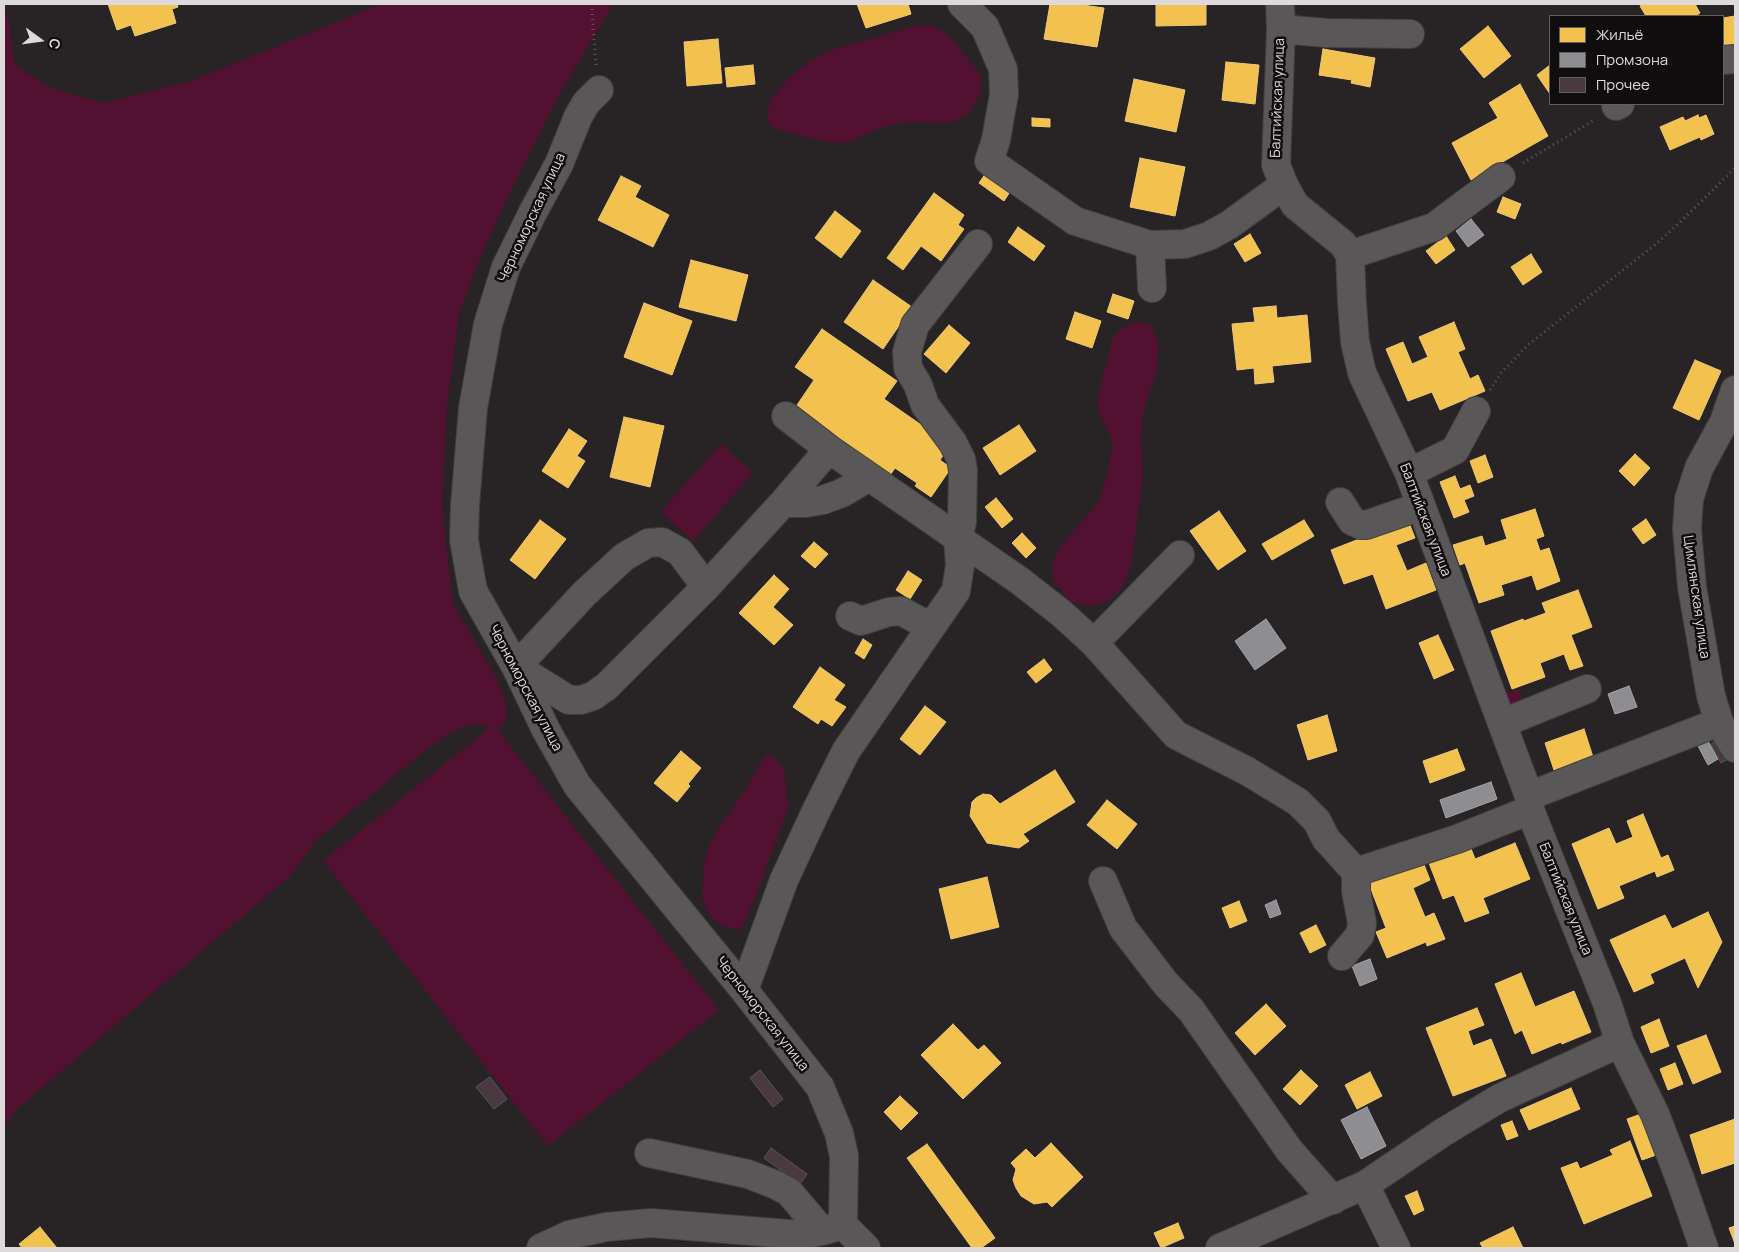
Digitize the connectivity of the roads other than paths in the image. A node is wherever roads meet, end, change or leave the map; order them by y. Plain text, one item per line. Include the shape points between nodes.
1 (962, 4) edge
2 (1280, 16) edge
3 (1410, 34) dead end
4 (599, 90) road end
5 (1501, 177) road end
6 (1284, 185) junction
7 (978, 244) dead end
8 (1150, 244) junction
9 (1350, 255) junction
10 (1152, 288) dead end
11 (1735, 390) edge
12 (1476, 411) road end
13 (786, 416) dead end
14 (829, 449) junction
15 (1409, 473) junction
16 (869, 477) junction
17 (1340, 502) dead end
18 (784, 503) junction
19 (1421, 506) junction
20 (958, 539) junction
21 (1180, 555) dead end
22 (706, 588) junction
23 (850, 616) dead end
24 (931, 627) junction
25 (1094, 643) junction
26 (516, 667) junction
27 (1587, 689) dead end
28 (1719, 722) junction
29 (1503, 723) junction
30 (1735, 748) edge
31 (1530, 803) junction
32 (1356, 872) junction
33 (1103, 881) dead end
34 (1342, 956) dead end
35 (744, 990) junction
36 (1620, 1043) junction
37 (649, 1153) dead end
38 (1365, 1185) junction
39 (1333, 1200) junction
40 (832, 1228) junction
41 (542, 1248) edge
42 (866, 1248) edge
43 (1220, 1248) edge
44 (1396, 1248) edge
45 (1704, 1248) edge

1 - 8 street via 985,27 1003,69 1004,95 989,161 1075,221
2 - 3 street via 1327,33
2 - 6 street, Балтийская улица via 1276,165
4 - 26 street, Черноморская улица via 578,117 559,164 506,267 488,324 473,408 464,540 473,591
5 - 9 street via 1434,227
6 - 8 street via 1209,236 1185,244
6 - 9 street, Балтийская улица via 1295,205 1343,244
7 - 20 street via 915,325 907,352 908,368 925,405 953,443 963,470 962,522
8 - 10 street
9 - 15 street, Балтийская улица via 1356,342 1362,373
11 - 28 street, Цимлянская улица via 1724,422 1699,468 1689,499 1687,529 1692,588 1711,696
12 - 15 street via 1455,450
13 - 14 street
14 - 16 street
14 - 18 street
15 - 19 street, Балтийская улица
16 - 18 street via 842,493 822,500
16 - 20 street
17 - 19 street via 1352,521 1361,525
18 - 22 street
19 - 29 street, Балтийская улица
20 - 24 street via 960,566 956,591
20 - 25 street via 1020,581
21 - 25 street
22 - 26 street via 593,696 569,700
22 - 26 street via 680,552 662,542 648,542 624,557 584,594
23 - 24 street via 861,621 900,611
24 - 35 street via 846,751 784,880
25 - 32 street via 1176,735 1247,771 1298,802 1317,821 1326,839
26 - 35 street, Черноморская улица via 577,785
27 - 29 street
28 - 30 street, Цимлянская улица
28 - 31 street
29 - 31 street, Балтийская улица
31 - 32 street via 1457,840
31 - 36 street, Балтийская улица
32 - 34 street via 1362,923 1360,935
33 - 39 street via 1123,928 1166,984 1191,1010 1289,1150
35 - 40 street, Черноморская улица via 820,1087 839,1133 844,1156
36 - 38 street via 1500,1098
36 - 45 street, Балтийская улица via 1655,1114
37 - 40 street via 748,1174 776,1185
38 - 39 street
38 - 44 street
39 - 43 street
40 - 41 street via 801,1235 651,1223 606,1227 569,1235
40 - 42 street

